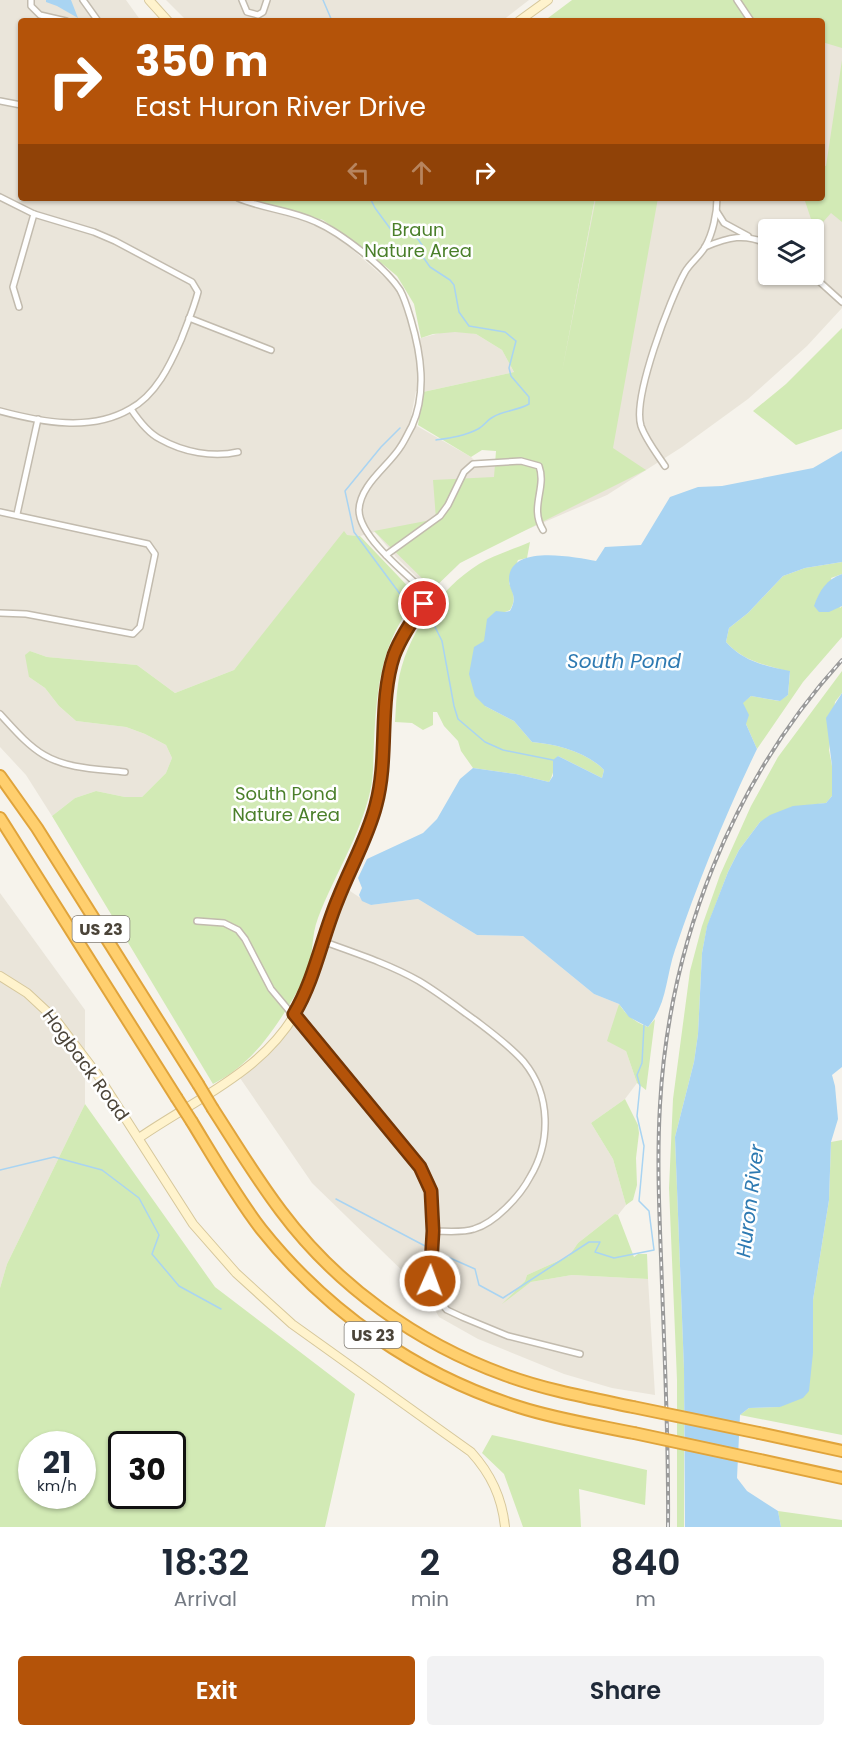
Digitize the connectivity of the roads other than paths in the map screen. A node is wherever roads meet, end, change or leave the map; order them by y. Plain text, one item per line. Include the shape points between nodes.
1 (31, 0) edge
2 (83, 0) edge
3 (149, 0) edge
4 (242, 0) edge
5 (267, 0) edge
6 (548, 0) edge
7 (737, 0) edge
8 (56, 18) edge
9 (96, 18) edge
10 (165, 18) edge
11 (523, 18) edge
12 (749, 18) edge
13 (0, 101) edge
14 (18, 104) edge
15 (0, 198) edge
16 (246, 201) edge
17 (717, 201) edge
18 (717, 212) junction
19 (34, 214) junction
20 (749, 237) junction
21 (758, 240) edge
22 (705, 247) junction
23 (823, 285) edge
24 (842, 302) edge
25 (19, 307) dead end
26 (189, 318) junction
27 (271, 350) dead end
28 (131, 409) junction
29 (0, 411) edge
30 (38, 419) junction
31 (238, 452) dead end
32 (665, 466) dead end
33 (0, 512) edge
34 (17, 514) junction
35 (543, 530) dead end
36 (386, 555) junction
37 (430, 596) dead end
38 (424, 604) dead end
39 (0, 613) edge
40 (0, 714) edge
41 (125, 772) dead end
42 (0, 776) edge
43 (0, 818) edge
44 (197, 921) dead end
45 (322, 941) junction
46 (0, 976) edge
47 (294, 1014) junction
48 (139, 1138) junction
49 (433, 1231) junction
50 (580, 1354) dead end
51 (842, 1450) edge
52 (780, 1464) junction
53 (842, 1478) edge
54 (842, 1484) edge
55 (505, 1527) edge

1 - 8 street via 38,13
2 - 9 street
3 - 10 main road
4 - 5 street via 247,12 258,15
6 - 11 main road
7 - 12 street
13 - 14 street
15 - 19 street
16 - 36 street via 328,227 387,273 407,306 422,379 418,406 401,447 362,496 359,510 363,524
17 - 18 street
18 - 20 street via 724,223
18 - 22 street
19 - 25 street via 13,287
19 - 26 street via 115,241 192,282 198,292
20 - 21 street
20 - 22 street
22 - 32 street via 686,270 667,311 640,407 641,426
23 - 24 street
26 - 27 street
26 - 28 street via 164,374
28 - 30 street via 92,421
28 - 31 street via 159,439 177,447 222,456
29 - 30 street
30 - 34 street
33 - 34 street
34 - 39 street via 148,544 155,560 140,627 133,634 26,614
35 - 36 street via 536,509 542,478 539,466 520,461 473,464 464,472 440,516
36 - 37 street
38 - 45 main road via 394,654 376,807
40 - 41 street via 43,755 61,763
42 - 51 highway, US 23, bridge via 37,828 261,1184 329,1266 381,1308 430,1341 497,1372 560,1391
43 - 52 highway, US 23, bridge via 242,1203 285,1258 316,1288 374,1336 420,1365 477,1392 554,1417
44 - 47 street via 224,923 238,930 271,988
45 - 47 main road
45 - 49 street via 376,960 437,993 516,1053 537,1084 547,1124 539,1160 526,1185 508,1206 474,1229
46 - 48 main road, Hogback Road via 27,993 56,1020
47 - 48 main road via 246,1069
47 - 49 street via 420,1167 431,1191
48 - 55 main road, Hogback Road via 210,1246 256,1293 292,1324 471,1452 491,1477 501,1501
49 - 50 street via 430,1281 447,1310 508,1336
52 - 53 highway, US 23
52 - 54 highway

